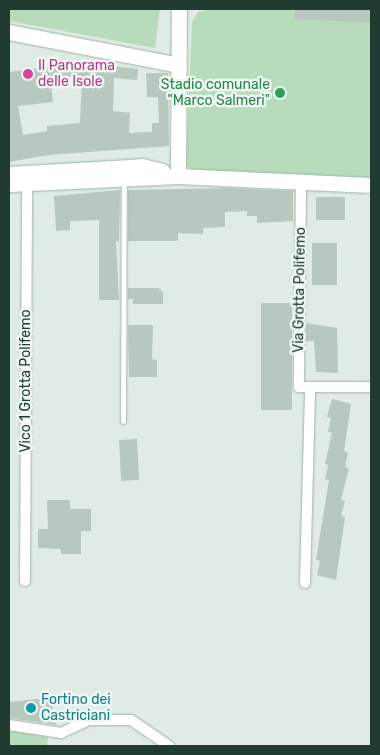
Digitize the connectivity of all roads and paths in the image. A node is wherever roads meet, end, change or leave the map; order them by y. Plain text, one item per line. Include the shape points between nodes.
1 (179, 9) edge
2 (9, 32) edge
3 (179, 65) junction
4 (9, 174) edge
5 (178, 176) junction
6 (124, 177) junction
7 (27, 182) junction
8 (301, 182) junction
9 (9, 184) edge
10 (371, 185) edge
11 (310, 387) junction
12 (371, 387) edge
13 (123, 421) dead end
14 (25, 581) dead end
15 (306, 583) dead end
16 (9, 725) edge
17 (169, 746) edge

1 - 3 street
2 - 3 street
3 - 5 street
4 - 5 street via 142,166
5 - 6 street
5 - 8 street
6 - 7 street
6 - 13 lane
7 - 9 street
7 - 14 street, Vico 1 Grotta Polifemo
8 - 10 street
8 - 11 street, Via Grotta Polifemo via 299,387
11 - 12 street
11 - 15 street
16 - 17 street via 55,733 76,728 89,720 131,720

